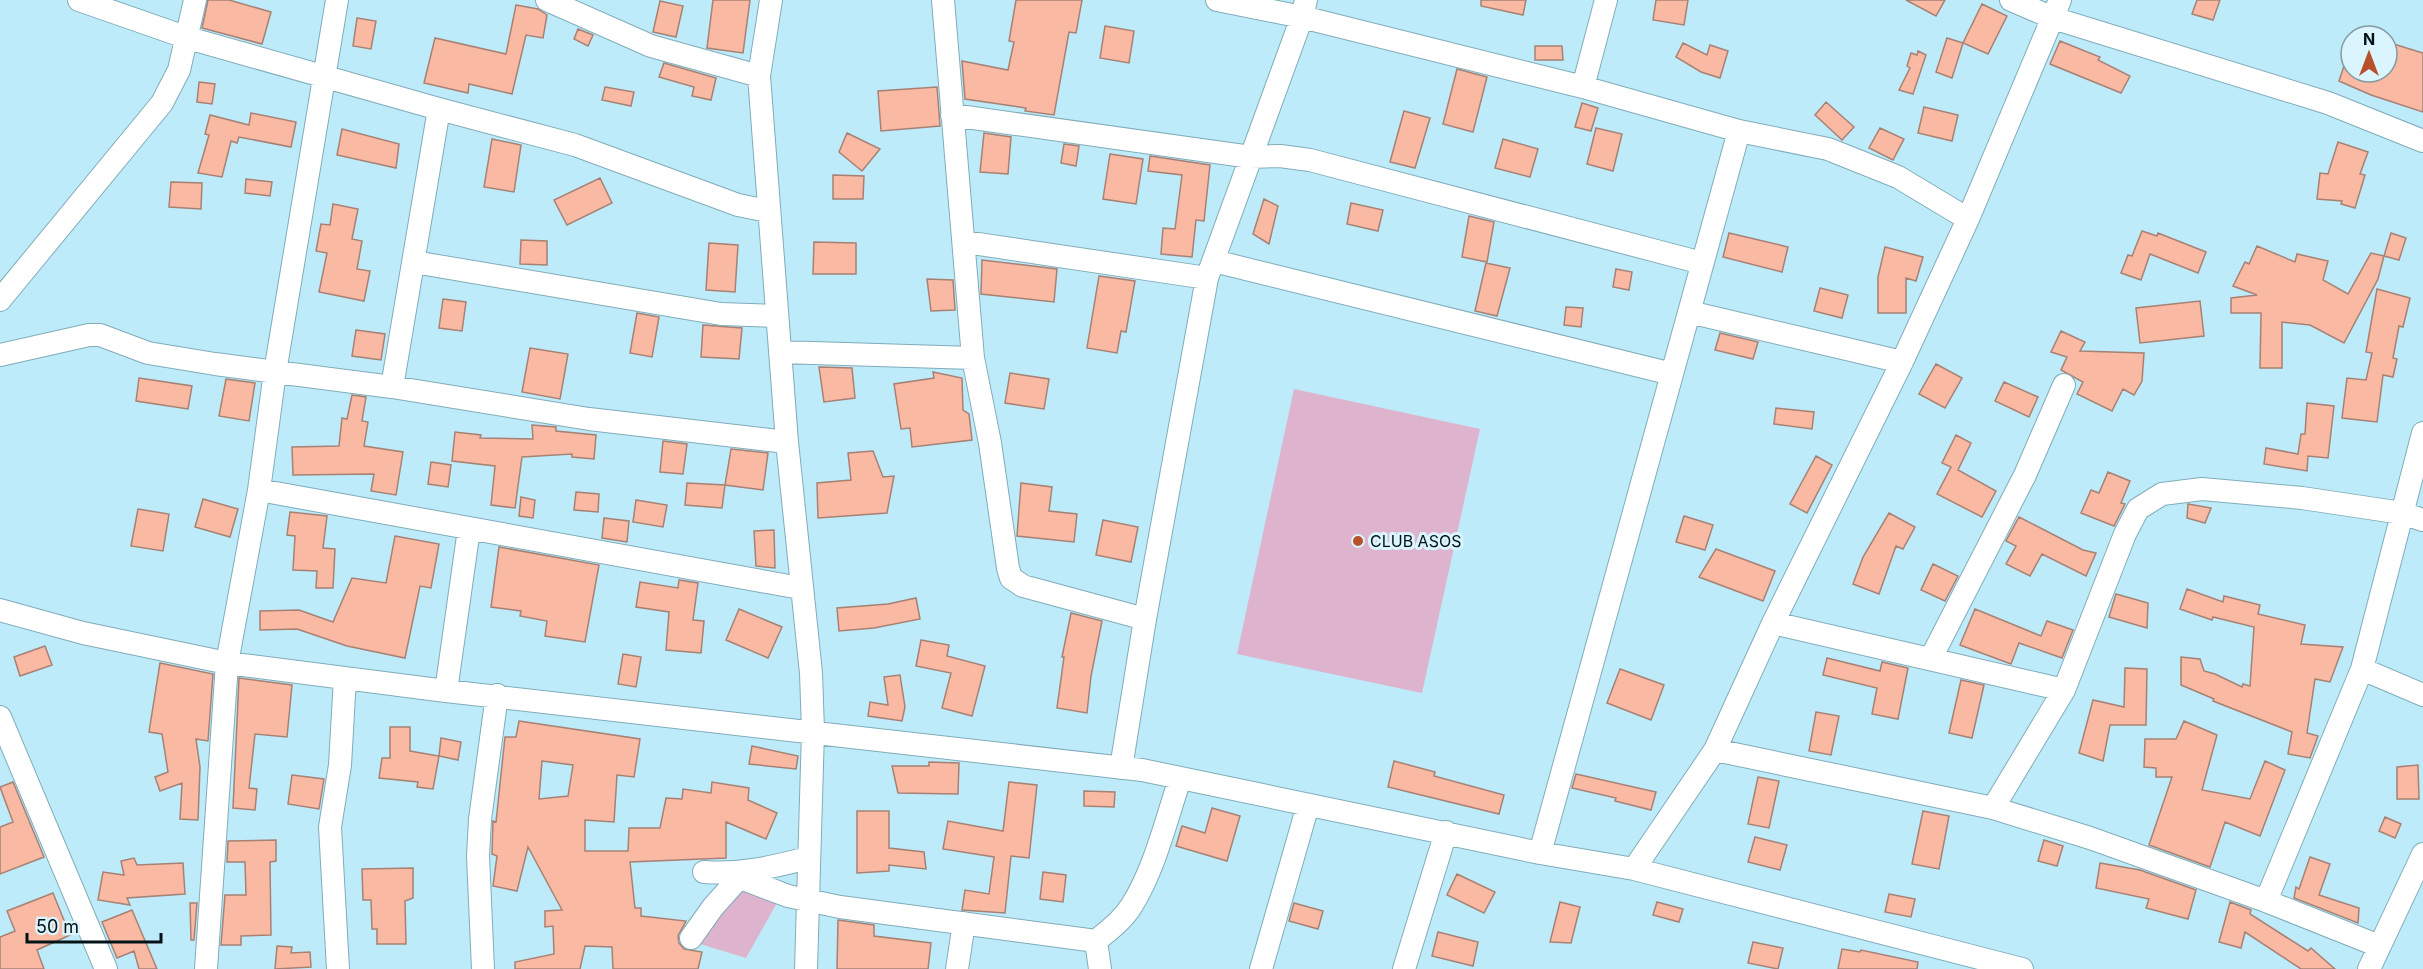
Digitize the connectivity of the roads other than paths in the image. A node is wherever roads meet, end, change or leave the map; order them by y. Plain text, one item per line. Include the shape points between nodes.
1 (79, 0) edge
2 (195, 0) edge
3 (337, 0) edge
4 (547, 0) edge
5 (771, 0) edge
6 (943, 0) edge
7 (1216, 0) edge
8 (1606, 0) edge
9 (2011, 0) edge
10 (1304, 8) edge
11 (2057, 9) edge
12 (188, 38) junction
13 (324, 75) junction
14 (759, 76) junction
15 (1583, 87) junction
16 (439, 110) junction
17 (952, 115) junction
18 (1739, 131) junction
19 (2423, 141) edge
20 (1251, 157) junction
21 (768, 211) junction
22 (1968, 219) junction
23 (965, 242) junction
24 (414, 262) junction
25 (1702, 263) junction
26 (1211, 270) junction
27 (0, 300) edge
28 (1689, 312) junction
29 (777, 316) junction
30 (781, 352) junction
31 (0, 355) edge
32 (973, 358) junction
33 (1902, 362) junction
34 (275, 372) junction
35 (1672, 374) junction
36 (2064, 385) dead end
37 (392, 387) junction
38 (2423, 433) edge
39 (787, 442) junction
40 (259, 490) junction
41 (2413, 516) edge
42 (469, 529) junction
43 (800, 588) junction
44 (0, 610) edge
45 (1144, 619) junction
46 (1773, 623) junction
47 (1931, 658) junction
48 (227, 663) junction
49 (2362, 669) junction
50 (345, 678) junction
51 (2064, 690) junction
52 (446, 691) junction
53 (497, 695) junction
54 (2423, 695) edge
55 (0, 717) edge
56 (813, 731) junction
57 (1715, 750) junction
58 (1121, 768) junction
59 (1180, 780) junction
60 (1308, 805) junction
61 (1993, 808) junction
62 (1446, 832) junction
63 (1540, 853) junction
64 (2423, 854) edge
65 (808, 858) junction
66 (1634, 869) junction
67 (704, 872) dead end
68 (735, 876) junction
69 (806, 899) junction
70 (2266, 901) junction
71 (964, 923) junction
72 (691, 938) dead end
73 (1096, 941) junction
74 (2379, 946) junction
75 (106, 969) edge
76 (206, 969) edge
77 (338, 969) edge
78 (483, 969) edge
79 (806, 969) edge
80 (957, 969) edge
81 (1100, 969) edge
82 (1261, 969) edge
83 (1404, 969) edge
84 (2022, 969) edge
85 (2369, 969) edge

1 - 12 street
2 - 12 street
3 - 13 street
4 - 14 street via 651,46
5 - 14 street
6 - 17 street
7 - 10 street
8 - 15 street
9 - 11 street
10 - 15 street
10 - 20 street
11 - 19 street via 2328,103
11 - 22 street
12 - 13 street
12 - 27 street via 173,86 162,103
13 - 16 street
13 - 34 street
14 - 21 street
15 - 18 street
16 - 21 street via 575,145 738,205
16 - 24 street
17 - 20 street
17 - 23 street
18 - 22 street via 1828,149 1898,177
18 - 25 street
20 - 25 street via 1310,160
20 - 26 street
21 - 29 street
22 - 33 street
23 - 26 street
23 - 32 street
24 - 29 street via 721,314
24 - 37 street
25 - 28 street
26 - 35 street
26 - 45 street
28 - 33 street
28 - 35 street
29 - 30 street
30 - 32 street
30 - 39 street
31 - 34 street via 100,335 148,353
32 - 45 street via 1011,578 1023,586
33 - 46 street
34 - 37 street
34 - 40 street
35 - 63 street
36 - 47 street via 2025,475
37 - 39 street via 589,419
38 - 41 street
39 - 43 street
40 - 42 street
40 - 48 street
41 - 49 street
41 - 51 street via 2302,498 2202,489 2162,494 2138,509 2124,534
42 - 43 street
42 - 52 street
43 - 56 street via 811,673
44 - 48 street via 83,633
45 - 58 street
46 - 47 street
46 - 57 street
47 - 51 street
48 - 50 street
48 - 76 street
49 - 54 street
49 - 70 street
50 - 52 street
50 - 77 street via 340,765 330,826
51 - 61 street
52 - 53 street
53 - 56 street
53 - 78 street via 478,846
55 - 75 street
56 - 58 street
56 - 65 street
57 - 61 street
57 - 66 street
58 - 59 street
59 - 60 street
59 - 73 street via 1132,905
60 - 62 street
60 - 82 street
61 - 70 street
62 - 63 street
62 - 83 street
63 - 66 street
64 - 74 street
65 - 68 street
65 - 69 street
66 - 84 street
67 - 68 street
68 - 69 street
68 - 72 street
69 - 71 street
69 - 79 street
70 - 74 street
71 - 73 street
71 - 80 street
73 - 81 street
74 - 85 street

